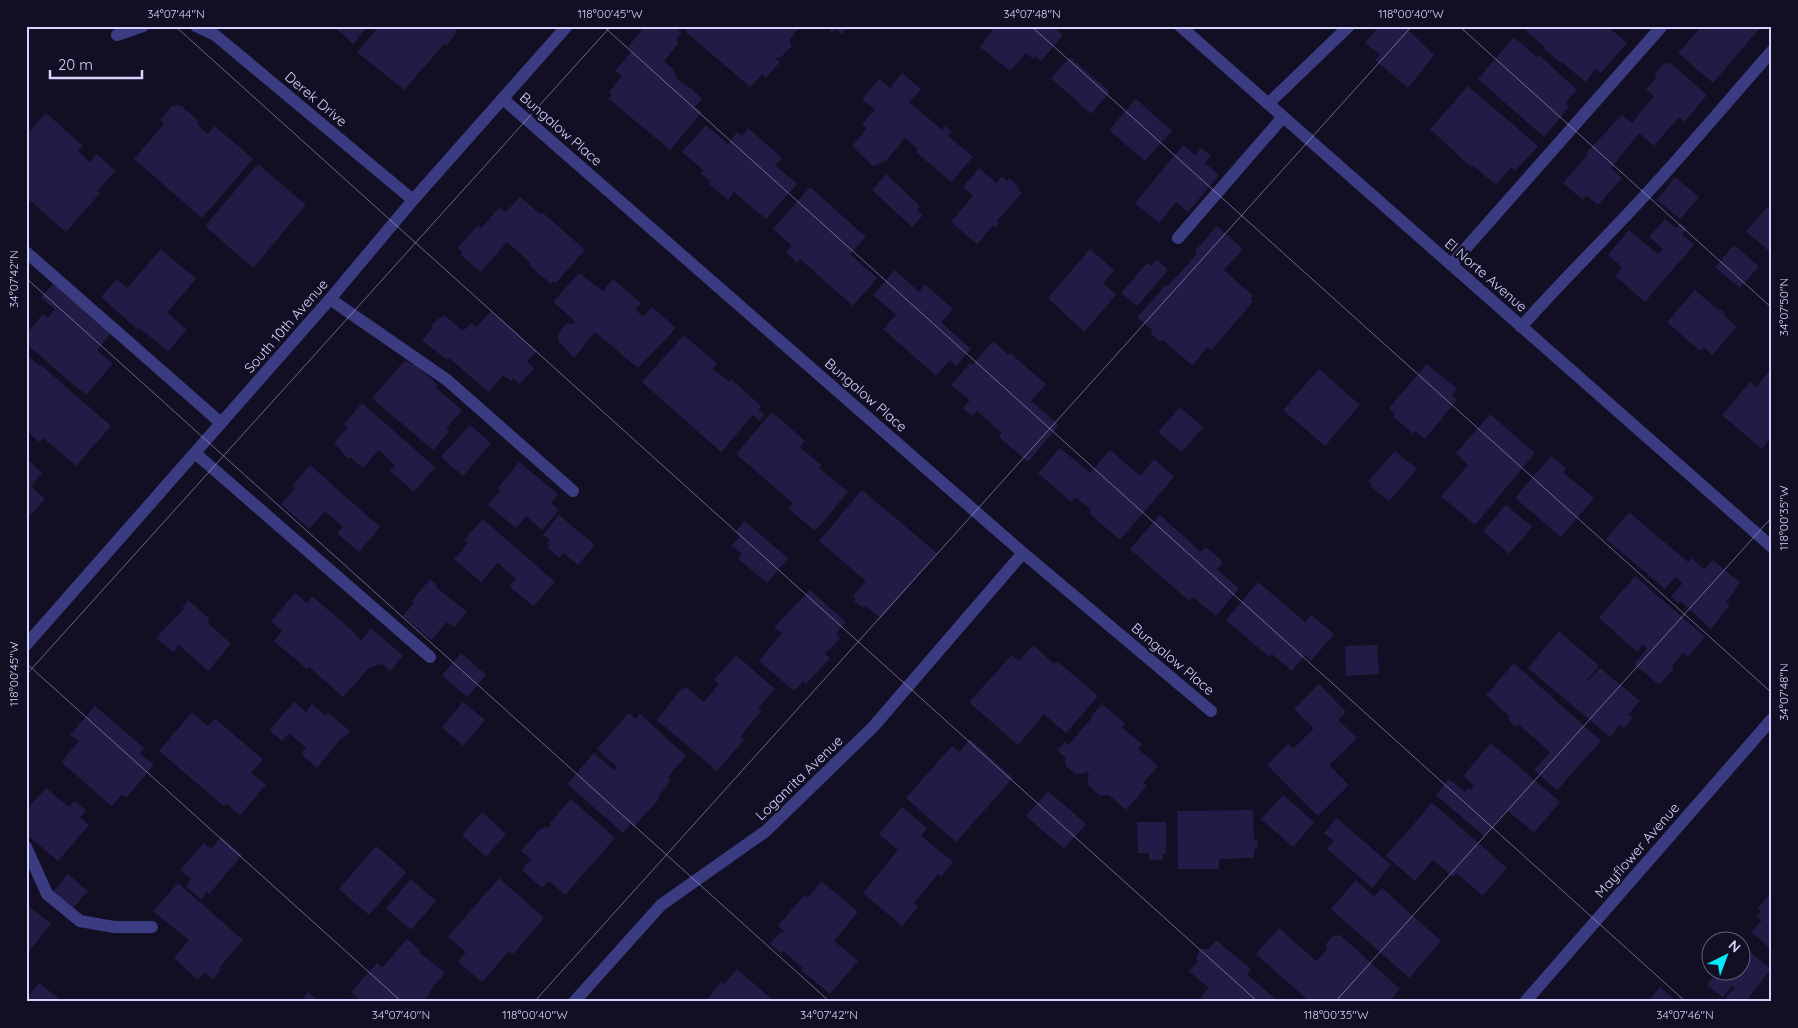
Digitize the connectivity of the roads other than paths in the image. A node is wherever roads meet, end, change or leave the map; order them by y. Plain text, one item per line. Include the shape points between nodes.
1 (143, 26) edge
2 (196, 26) edge
3 (567, 26) edge
4 (1180, 26) edge
5 (1349, 26) edge
6 (1662, 26) edge
7 (117, 35) dead end
8 (1772, 51) edge
9 (503, 99) junction
10 (1268, 104) junction
11 (1283, 117) junction
12 (413, 200) junction
13 (1178, 238) dead end
14 (26, 252) edge
15 (1451, 265) junction
16 (330, 299) junction
17 (1521, 327) junction
18 (221, 423) junction
19 (195, 452) junction
20 (573, 491) dead end
21 (1772, 547) edge
22 (1023, 553) junction
23 (26, 645) edge
24 (430, 657) dead end
25 (1211, 712) dead end
26 (1772, 719) edge
27 (26, 847) edge
28 (152, 927) dead end
29 (574, 1002) edge
30 (1525, 1002) edge

1 - 7 street
2 - 12 street, Derek Drive via 215,35
3 - 9 street, South 10th Avenue
4 - 10 street, El Norte Avenue
5 - 10 street
6 - 15 street
8 - 17 street via 1638,203
9 - 12 street, South 10th Avenue
9 - 22 street, Bungalow Place
10 - 11 street, El Norte Avenue
11 - 13 street
11 - 15 street, El Norte Avenue
12 - 16 street, South 10th Avenue
14 - 18 street
15 - 17 street, El Norte Avenue
16 - 18 street, South 10th Avenue
16 - 20 street via 447,380
17 - 21 street, El Norte Avenue
18 - 19 street, South 10th Avenue
19 - 23 street, South 10th Avenue
19 - 24 street
22 - 25 street, Bungalow Place
22 - 29 street, Loganrita Avenue via 873,727 766,831 660,904
26 - 30 street, Mayflower Avenue
27 - 28 street via 47,894 80,922 114,927

